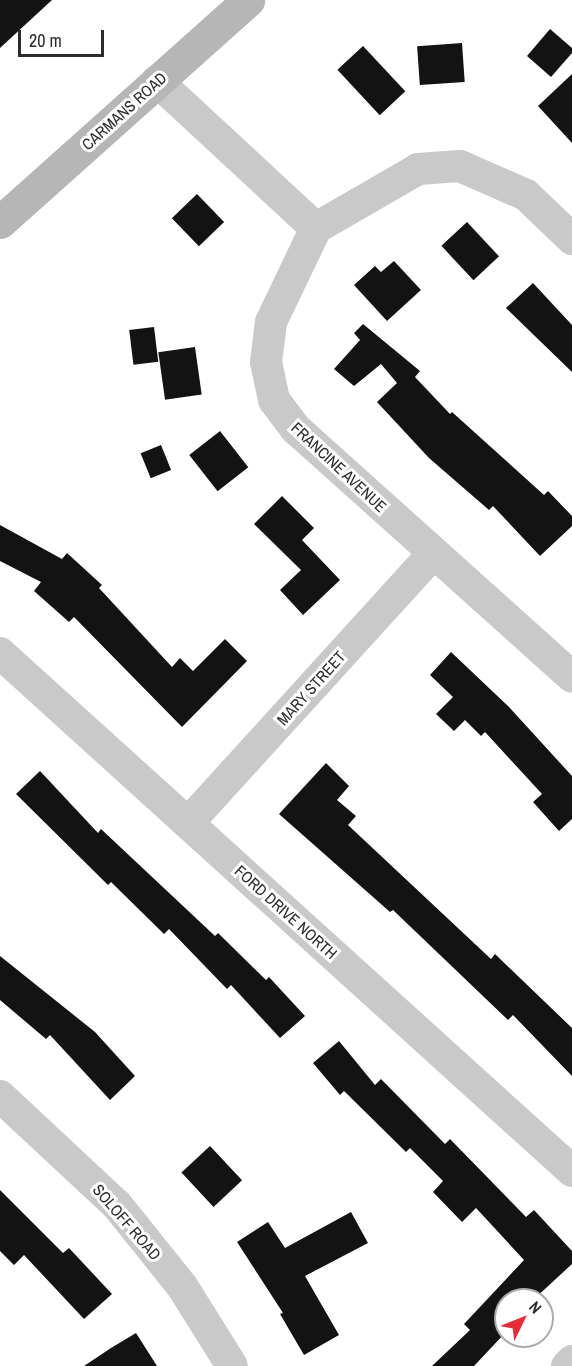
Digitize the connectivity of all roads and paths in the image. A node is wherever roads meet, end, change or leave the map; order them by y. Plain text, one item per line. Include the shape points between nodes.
1 (248, 0) edge
2 (157, 81) junction
3 (0, 222) edge
4 (316, 228) junction
5 (572, 239) edge
6 (434, 553) junction
7 (0, 653) edge
8 (572, 677) edge
9 (188, 823) junction
10 (0, 1096) edge
11 (572, 1171) edge
12 (572, 1361) edge
13 (232, 1366) edge
14 (567, 1366) edge

1 - 2 street, CARMANS ROAD
2 - 3 street, CARMANS ROAD
2 - 4 street
4 - 5 street via 418,169 460,166 526,195
4 - 6 street, FRANCINE AVENUE via 271,321 266,362 274,399 296,429
6 - 8 street, FRANCINE AVENUE
6 - 9 street, MARY STREET
7 - 9 street, FORD DRIVE NORTH
9 - 11 street, FORD DRIVE NORTH
10 - 13 street, SOLOFF ROAD via 117,1205 182,1286
12 - 14 street

